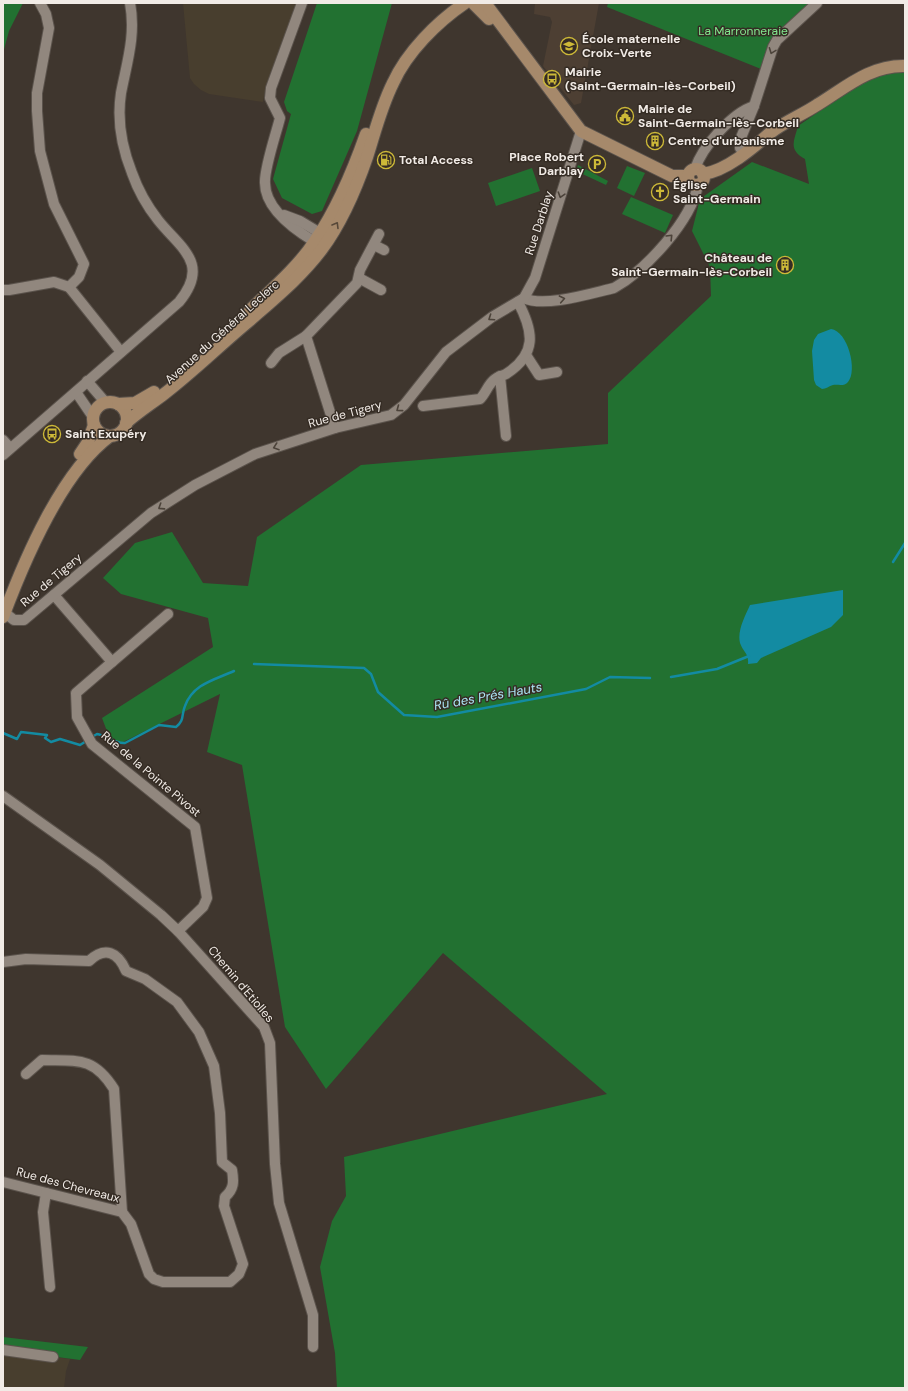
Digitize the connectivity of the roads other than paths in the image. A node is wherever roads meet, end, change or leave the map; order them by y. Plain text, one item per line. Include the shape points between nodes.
1 (40, 3) edge
2 (130, 3) edge
3 (302, 3) edge
4 (451, 3) edge
5 (465, 3) edge
6 (473, 3) edge
7 (485, 3) edge
8 (817, 3) edge
9 (905, 66) edge
10 (378, 100) junction
11 (754, 106) junction
12 (577, 126) junction
13 (744, 153) junction
14 (696, 176) junction
15 (359, 180) junction
16 (298, 225) junction
17 (379, 234) dead end
18 (320, 238) junction
19 (374, 245) junction
20 (384, 250) dead end
21 (358, 278) junction
22 (69, 287) junction
23 (3, 290) edge
24 (381, 290) dead end
25 (521, 300) junction
26 (306, 336) junction
27 (121, 352) junction
28 (526, 355) junction
29 (271, 363) dead end
30 (556, 372) dead end
31 (500, 376) junction
32 (87, 381) junction
33 (76, 392) junction
34 (112, 404) junction
35 (423, 406) dead end
36 (94, 421) junction
37 (126, 423) junction
38 (335, 428) junction
39 (110, 436) junction
40 (506, 436) dead end
41 (3, 440) edge
42 (7, 452) edge
43 (54, 594) junction
44 (4, 611) edge
45 (168, 614) dead end
46 (112, 662) junction
47 (3, 796) edge
48 (178, 930) junction
49 (3, 962) edge
50 (26, 1074) dead end
51 (3, 1182) edge
52 (46, 1194) junction
53 (122, 1212) junction
54 (50, 1287) dead end
55 (313, 1347) dead end
56 (3, 1350) edge
57 (53, 1357) dead end

1 - 22 street via 49,28 37,93 40,151 54,204 84,264 80,277
2 - 27 street via 132,38 121,94 120,113 124,150 142,196 160,222 185,249 192,270 190,286 179,302
3 - 16 street via 272,81 270,98 280,118 265,184 272,206
4 - 10 main road, Avenue du Général Leclerc via 400,58
5 - 6 main road
5 - 15 main road, Avenue du Général Leclerc via 453,11 421,43 393,82
6 - 12 main road via 505,37 565,115
7 - 12 main road
8 -> 11 street via 775,44
9 - 13 main road via 886,68 857,79 771,132
10 - 15 main road, Avenue du Général Leclerc via 372,128 356,175
10 - 18 main road, Avenue du Général Leclerc via 358,157
11 - 13 street via 740,140 740,148
11 - 14 street via 743,109 716,136 697,163
12 - 14 main road via 672,176
12 -> 25 street, Rue Darblay via 535,278
13 - 14 main road via 714,173
25 -> 14 street via 544,302 614,288 623,283 651,258 681,224 687,215
18 -> 15 main road, Avenue du Général Leclerc via 343,213
16 - 18 street
16 - 18 street via 315,225
17 - 19 street
18 - 34 main road, Avenue du Général Leclerc via 260,301 162,388 134,403
18 - 37 main road, Avenue du Général Leclerc via 305,269 280,294 164,394
19 - 20 street
19 - 21 street
21 - 24 street
21 - 26 street via 357,283
22 - 23 street via 54,282
22 - 27 street
25 - 28 street via 530,341
25 -> 38 street, Rue de Tigery via 492,317 446,352 404,405 391,415
26 - 29 street via 279,352
26 - 38 street
27 - 32 street
28 - 30 street via 539,375
28 - 31 street
31 - 35 street via 491,382 480,398
31 - 40 street
32 - 33 street
32 - 34 street
33 - 36 street
33 - 42 street
34 - 36 main road via 98,408
34 - 37 main road via 126,414
36 - 39 main road via 100,433
36 - 44 main road via 88,442 54,492 30,534
37 - 39 main road, Avenue du Général Leclerc via 120,432
38 -> 43 street, Rue de Tigery via 255,454 195,485 152,513
39 - 44 main road, Avenue du Général Leclerc via 94,448 59,496 35,540
41 - 42 street
43 - 44 street, Rue de Tigery via 24,620 14,620
43 - 46 street
45 - 46 street
46 - 48 street, Rue de la Pointe Pivost via 76,693 77,717 92,744 195,827 207,898 203,907
47 - 48 street, Chemin d'Etiolles via 100,865
48 - 55 street, Chemin d'Etiolles via 264,1027 270,1043 279,1203 313,1315
49 - 53 street, Rue des Chevreaux via 26,959 89,961 97,953 110,952 122,961 126,971 144,979 177,1002 199,1032 214,1066 220,1113 222,1162 232,1170 234,1182 231,1191 225,1197 224,1206 243,1264 240,1274 230,1282 163,1282 154,1279 149,1274 131,1224
50 - 53 street via 42,1060 80,1061 93,1066 106,1076 114,1089
51 - 52 street, Rue des Chevreaux
52 - 53 street, Rue des Chevreaux
52 - 54 street via 43,1212
56 - 57 street

